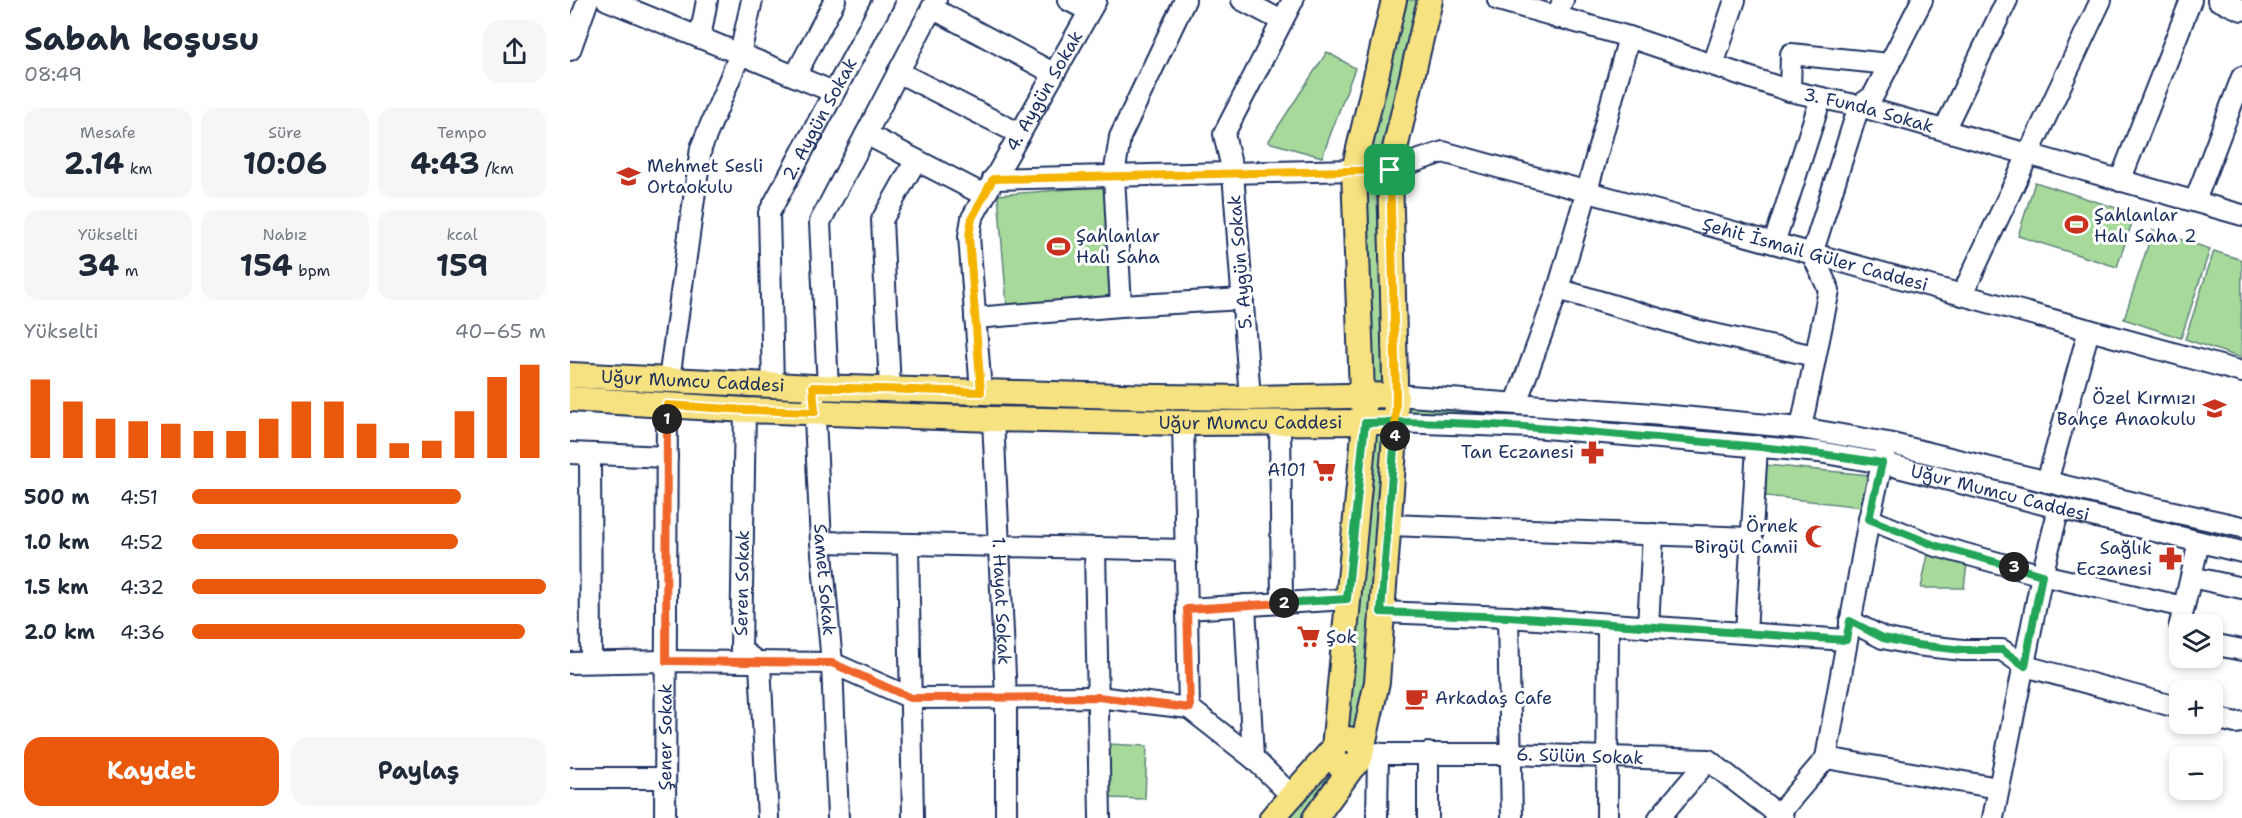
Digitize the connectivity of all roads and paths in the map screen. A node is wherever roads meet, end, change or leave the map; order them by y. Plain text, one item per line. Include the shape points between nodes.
1 (588, 0) edge
2 (607, 0) edge
3 (707, 0) edge
4 (752, 0) edge
5 (835, 0) edge
6 (884, 0) edge
7 (1068, 0) edge
8 (1185, 0) edge
9 (1242, 0) edge
10 (1293, 0) edge
11 (1394, 0) edge
12 (1430, 0) edge
13 (1498, 0) edge
14 (1735, 0) edge
15 (1922, 0) edge
16 (2007, 0) edge
17 (2102, 0) edge
18 (2191, 0) edge
19 (2218, 0) edge
20 (934, 4) edge
21 (1093, 6) edge
22 (1560, 9) edge
23 (2242, 10) edge
24 (1282, 21) junction
25 (1629, 37) junction
26 (700, 38) junction
27 (570, 50) edge
28 (740, 54) junction
29 (1713, 64) junction
30 (1889, 64) junction
31 (898, 72) junction
32 (1053, 73) junction
33 (795, 76) junction
34 (2242, 77) edge
35 (1790, 91) junction
36 (834, 92) junction
37 (1821, 98) junction
38 (1859, 106) junction
39 (1944, 130) junction
40 (866, 134) junction
41 (1020, 134) junction
42 (2029, 154) junction
43 (916, 160) junction
44 (1354, 170) junction
45 (1390, 170) junction
46 (1233, 173) junction
47 (1114, 176) junction
48 (2120, 181) junction
49 (989, 187) junction
50 (1587, 192) junction
51 (2195, 201) junction
52 (2242, 214) edge
53 (1774, 243) junction
54 (1812, 254) junction
55 (1558, 289) junction
56 (1962, 295) junction
57 (1243, 299) junction
58 (1121, 306) junction
59 (975, 318) junction
60 (2089, 330) junction
61 (1815, 356) junction
62 (2242, 372) edge
63 (570, 375) edge
64 (669, 380) junction
65 (773, 385) junction
66 (821, 388) junction
67 (890, 388) junction
68 (981, 392) junction
69 (1362, 394) junction
70 (1396, 395) junction
71 (1250, 398) junction
72 (570, 399) edge
73 (1516, 403) junction
74 (667, 405) junction
75 (746, 410) junction
76 (815, 412) junction
77 (993, 419) junction
78 (1396, 422) junction
79 (1183, 423) junction
80 (1280, 423) junction
81 (1365, 423) junction
82 (1801, 428) junction
83 (1888, 443) junction
84 (1758, 446) junction
85 (580, 453) edge
86 (667, 457) junction
87 (1882, 463) junction
88 (2047, 482) junction
89 (2059, 508) junction
90 (1869, 519) junction
91 (1389, 525) junction
92 (2242, 527) edge
93 (1653, 534) junction
94 (1752, 538) junction
95 (821, 542) junction
96 (2199, 542) junction
97 (908, 544) junction
98 (998, 546) junction
99 (1095, 548) junction
100 (1186, 550) junction
101 (2242, 552) edge
102 (2042, 575) junction
103 (2191, 577) junction
104 (2242, 588) edge
105 (1347, 599) junction
106 (1282, 603) junction
107 (1245, 605) junction
108 (1187, 609) junction
109 (1381, 612) junction
110 (2183, 614) edge
111 (1508, 617) junction
112 (2169, 622) edge
113 (1608, 624) junction
114 (1647, 627) junction
115 (1848, 630) junction
116 (1746, 633) junction
117 (2223, 646) edge
118 (2242, 650) edge
119 (666, 661) junction
120 (591, 662) junction
121 (570, 663) edge
122 (832, 663) junction
123 (760, 664) junction
124 (2025, 666) junction
125 (1006, 697) junction
126 (1098, 697) junction
127 (911, 698) junction
128 (2169, 705) edge
129 (1190, 708) junction
130 (2223, 720) edge
131 (2242, 722) edge
132 (1334, 748) junction
133 (1428, 753) junction
134 (1511, 754) junction
135 (1253, 758) junction
136 (1364, 758) junction
137 (1608, 758) junction
138 (1826, 758) junction
139 (1708, 760) junction
140 (570, 778) edge
141 (665, 778) junction
142 (1998, 788) junction
143 (1292, 795) junction
144 (1779, 816) edge
145 (665, 818) edge
146 (768, 818) edge
147 (838, 818) edge
148 (913, 818) edge
149 (1006, 818) edge
150 (1100, 818) edge
151 (1272, 818) edge
152 (1316, 818) edge
153 (1377, 818) edge
154 (1428, 818) edge
155 (1512, 818) edge
156 (1607, 818) edge
157 (1659, 818) edge
158 (1993, 818) edge

1 - 27 street
2 - 26 street
3 - 26 street
4 - 28 street
5 - 33 street
6 - 36 street, 2. Aygün Sokak
7 - 21 street
8 - 47 street via 1120,137
9 - 24 street
10 - 24 street, 5. Aygün Sokak
11 - 44 main road
12 - 45 main road
13 - 22 street, 3. Funda Sokak
14 - 29 street
15 - 30 street
16 - 39 street
17 - 42 street
18 - 48 street
19 - 23 street
20 - 31 street, Samet Sokak
20 - 32 street
21 - 32 street, 4. Aygün Sokak
22 - 25 street, 3. Funda Sokak
24 - 46 street, 5. Aygün Sokak via 1224,134
25 - 29 street, 3. Funda Sokak
25 - 50 street
26 - 28 street
28 - 33 street
28 - 64 street via 701,148
29 - 35 street, 3. Funda Sokak
30 - 35 street via 1791,54
30 - 38 street via 1872,96
31 - 40 street, Samet Sokak
31 - 41 street
32 - 41 street, 4. Aygün Sokak
33 - 36 street
34 - 51 street
35 - 37 street, 3. Funda Sokak
36 - 65 street, 2. Aygün Sokak via 769,213
37 - 38 street, 3. Funda Sokak
37 - 53 street
38 - 39 street, 3. Funda Sokak
38 - 54 street
39 - 42 street, 3. Funda Sokak
40 - 43 street
40 - 66 street, Samet Sokak via 820,222
41 - 49 street, 4. Aygün Sokak
42 - 48 street, 3. Funda Sokak
42 - 56 street
43 - 49 street
43 - 67 street via 882,220
44 - 45 main road
44 - 46 street
44 - 69 main road
45 - 50 street, Şehit İsmail Güler Caddesi via 1443,152
45 - 70 main road
46 - 47 street
46 - 57 street, 5. Aygün Sokak
47 - 49 street
47 - 58 street
48 - 51 street, 3. Funda Sokak
49 - 59 street, 4. Aygün Sokak via 972,218 969,236
50 - 53 street, Şehit İsmail Güler Caddesi
50 - 55 street
51 - 52 street, 3. Funda Sokak
53 - 54 street, Şehit İsmail Güler Caddesi
54 - 56 street, Şehit İsmail Güler Caddesi
54 - 61 street via 1829,290
55 - 61 street via 1700,331
55 - 73 street
56 - 60 street, Şehit İsmail Güler Caddesi
57 - 58 street
57 - 71 street, 5. Aygün Sokak
58 - 59 street
59 - 68 street, 4. Aygün Sokak
60 - 62 street, Şehit İsmail Güler Caddesi
60 - 88 street
61 - 82 street
63 - 64 main road, Uğur Mumcu Caddesi
64 - 65 main road, Uğur Mumcu Caddesi
65 - 66 main road, Uğur Mumcu Caddesi
66 - 67 main road, Uğur Mumcu Caddesi
66 - 76 street, Samet Sokak
67 - 68 main road, Uğur Mumcu Caddesi
68 - 71 main road, Uğur Mumcu Caddesi
69 - 70 main road, Uğur Mumcu Caddesi
69 - 71 main road, Uğur Mumcu Caddesi
69 - 81 main road
70 - 73 street, Uğur Mumcu Caddesi
70 - 78 main road
72 - 74 main road, Uğur Mumcu Caddesi
73 - 82 street, Uğur Mumcu Caddesi
74 - 75 main road, Uğur Mumcu Caddesi
74 - 86 street, Şener Sokak
75 - 76 main road, Uğur Mumcu Caddesi
75 - 123 street, Seren Sokak via 741,650
76 - 77 main road, Uğur Mumcu Caddesi
76 - 95 street, Samet Sokak
77 - 79 main road, Uğur Mumcu Caddesi
77 - 98 street, 1. Hayat Sokak
78 - 81 main road, Uğur Mumcu Caddesi
78 - 84 street, Uğur Mumcu Caddesi via 1534,427
78 - 91 main road
79 - 80 main road, Uğur Mumcu Caddesi
79 - 100 street
80 - 81 main road, Uğur Mumcu Caddesi
80 - 106 street
81 - 105 main road
82 - 83 street, Uğur Mumcu Caddesi
83 - 87 street
83 - 88 street, Uğur Mumcu Caddesi
84 - 87 street, Uğur Mumcu Caddesi
84 - 94 street
85 - 86 street
85 - 120 street
86 - 119 street, Şener Sokak
87 - 89 street, Uğur Mumcu Caddesi
87 - 90 street
88 - 92 street, Uğur Mumcu Caddesi
89 - 96 street, Uğur Mumcu Caddesi
89 - 102 street
90 - 102 street via 1934,545
90 - 115 street
91 - 93 street
91 - 109 main road
93 - 94 street
93 - 114 street
94 - 116 street
95 - 97 street
95 - 122 street, Samet Sokak
96 - 101 street, Uğur Mumcu Caddesi
96 - 103 street
97 - 98 street
97 - 127 street
98 - 99 street
98 - 125 street, 1. Hayat Sokak
99 - 100 street
99 - 126 street
100 - 108 street
102 - 112 street
102 - 124 street
103 - 104 street
103 - 110 street
105 - 106 street
105 - 132 main road
106 - 107 street
107 - 108 street
107 - 135 street
108 - 129 street
109 - 111 street
109 - 136 main road via 1377,682
111 - 113 street
111 - 134 street
113 - 114 street
113 - 137 street
114 - 116 street
115 - 116 street
115 - 124 street via 1917,645 2002,650
115 - 138 street
117 - 118 street
119 - 120 street
119 - 123 street
119 - 141 street, Şener Sokak
120 - 121 street
122 - 123 street
122 - 127 street
122 - 147 street, Samet Sokak
123 - 146 street
124 - 128 street
124 - 142 street
125 - 126 street
125 - 127 street
125 - 149 street, 1. Hayat Sokak
126 - 129 street
126 - 150 street
127 - 148 street
129 - 135 street
130 - 131 street
132 - 136 main road via 1350,739 1360,746
132 - 143 main road
133 - 134 street, 6. Sülün Sokak
133 - 136 street, 6. Sülün Sokak
133 - 154 street
134 - 137 street, 6. Sülün Sokak
134 - 155 street
135 - 143 street
136 - 152 main road
136 - 153 street
137 - 139 street, 6. Sülün Sokak
137 - 156 street
138 - 142 street
138 - 144 street
139 - 144 street
139 - 157 street
140 - 141 street
141 - 145 street, Şener Sokak
142 - 158 street
143 - 151 main road

